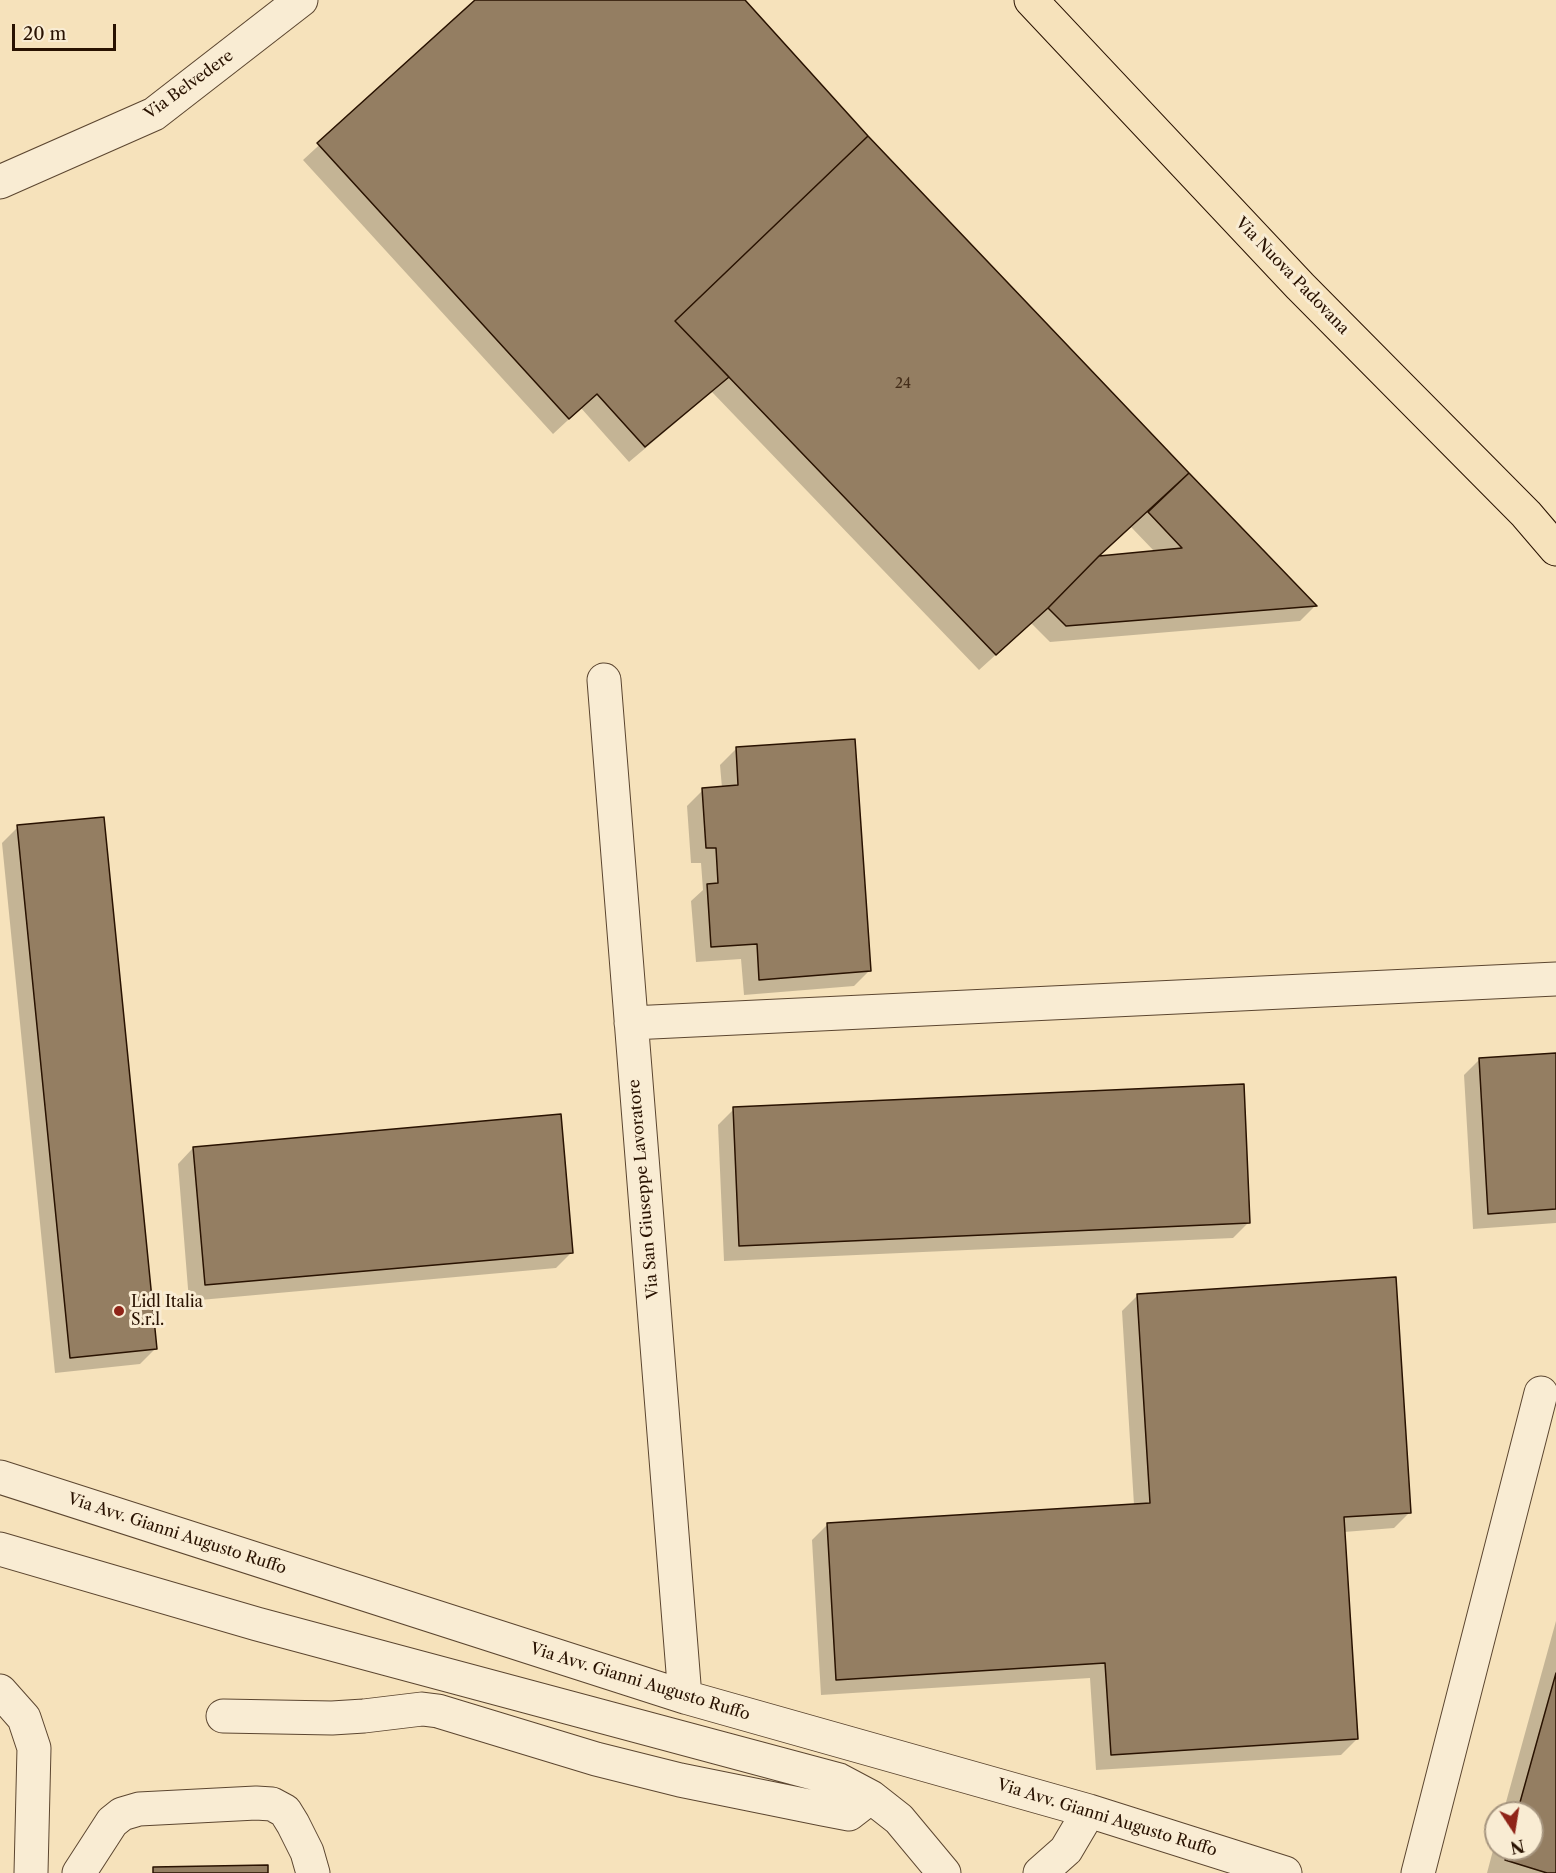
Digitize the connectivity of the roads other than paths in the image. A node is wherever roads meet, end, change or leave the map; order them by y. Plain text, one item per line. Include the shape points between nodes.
1 (301, 0) edge
2 (1030, 0) edge
3 (0, 182) edge
4 (1556, 549) edge
5 (604, 680) dead end
6 (1556, 979) edge
7 (630, 1023) junction
8 (1541, 1393) dead end
9 (0, 1477) edge
10 (0, 1549) edge
11 (0, 1691) edge
12 (685, 1698) junction
13 (223, 1716) dead end
14 (849, 1743) junction
15 (839, 1780) junction
16 (871, 1797) junction
17 (1089, 1811) junction
18 (31, 1873) edge
19 (79, 1873) edge
20 (313, 1873) edge
21 (944, 1873) edge
22 (1040, 1873) edge
23 (1285, 1873) edge
24 (1418, 1873) edge

1 - 3 street, Via Belvedere via 154,114
2 - 4 main road, Via Nuova Padovana
5 - 7 street, Via San Giuseppe Lavoratore
6 - 7 street
7 - 12 street, Via San Giuseppe Lavoratore
8 - 24 street
9 - 12 street, Via Avv. Gianni Augusto Ruffo
10 - 15 street via 269,1627
11 - 18 street via 24,1718 34,1748
12 - 14 street, Via Avv. Gianni Augusto Ruffo
13 - 16 street via 332,1718 422,1709 438,1711 596,1759 822,1809 849,1814
14 - 15 street
14 - 17 street, Via Avv. Gianni Augusto Ruffo
15 - 16 street
16 - 21 street via 900,1819
17 - 22 street via 1066,1850
17 - 23 street, Via Avv. Gianni Augusto Ruffo
19 - 20 street via 112,1822 122,1814 139,1809 272,1803 285,1811 293,1824

